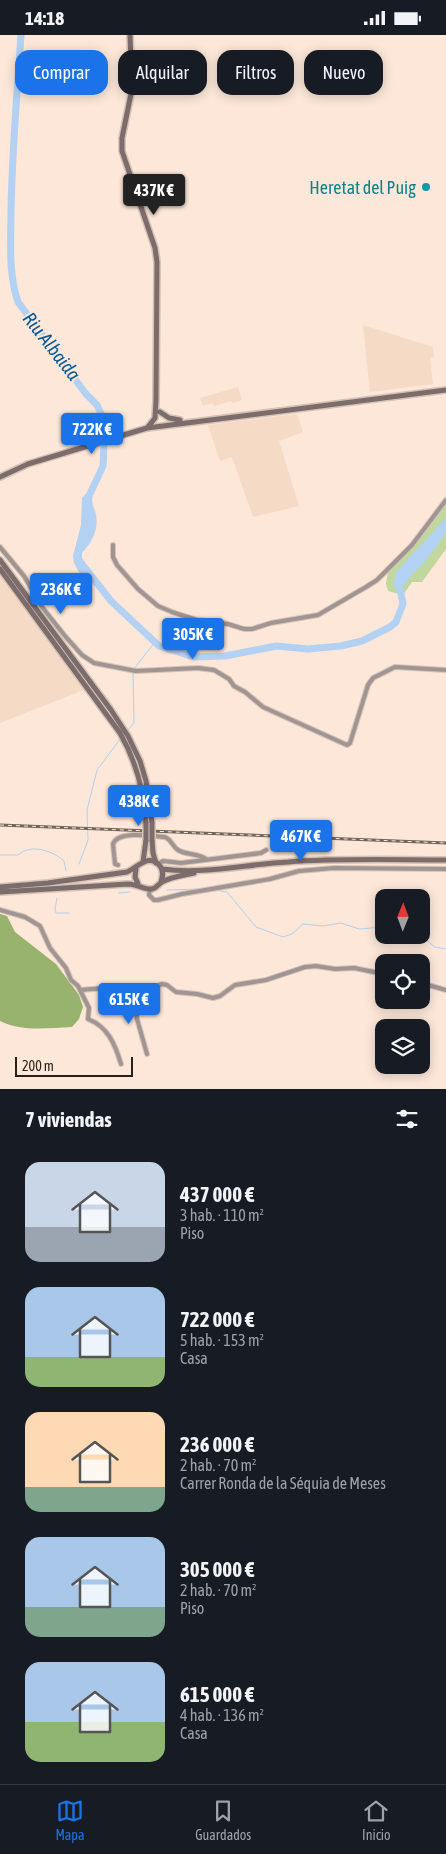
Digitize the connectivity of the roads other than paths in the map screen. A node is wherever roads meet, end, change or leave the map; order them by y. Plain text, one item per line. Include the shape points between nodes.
1 (130, 35) edge
2 (446, 390) edge
3 (156, 400) junction
4 (160, 412) junction
5 (155, 418) junction
6 (191, 421) junction
7 (160, 425) junction
8 (147, 428) junction
9 (0, 477) edge
10 (446, 500) edge
11 (113, 545) dead end
12 (0, 547) edge
13 (0, 560) edge
14 (0, 569) edge
15 (446, 670) edge
16 (109, 712) junction
17 (149, 840) junction
18 (266, 850) dead end
19 (206, 859) junction
20 (446, 860) edge
21 (143, 862) junction
22 (118, 865) dead end
23 (159, 865) junction
24 (136, 869) junction
25 (446, 869) edge
26 (206, 870) junction
27 (161, 882) junction
28 (138, 884) junction
29 (0, 887) edge
30 (150, 889) junction
31 (0, 892) edge
32 (0, 910) edge
33 (375, 972) edge
34 (430, 985) edge
35 (446, 989) edge
36 (80, 990) junction
37 (136, 990) junction
38 (147, 1054) dead end
39 (121, 1064) dead end

1 - 3 main road via 132,89 122,151 157,262
2 - 6 main road
3 - 4 main road
3 - 5 main road
4 - 6 main road via 169,419
4 - 7 main road
5 - 7 main road
5 - 8 main road
6 - 7 main road
7 - 8 main road
8 - 9 main road via 14,469
10 - 11 street via 412,545 377,580 318,615 252,629 197,619 158,606 117,565 112,557
12 - 15 street via 24,576 53,621 82,655 100,665 133,671 214,670 263,707 347,745 373,679 395,667
13 - 16 main road
14 - 16 main road
16 - 17 main road, bridge via 133,751 146,781
17 - 21 main road
17 - 23 main road
18 - 19 street
19 - 22 street via 178,850 165,837 130,836 118,838 112,845 115,864
19 - 23 street via 181,863 165,861
20 - 26 main road via 300,861
21 - 23 main road
21 - 24 main road
23 - 26 main road via 177,871
23 - 27 main road
24 - 28 main road via 134,877
24 - 29 main road via 127,873
25 - 30 street via 334,868 300,871 158,900 150,895
26 - 27 main road
27 - 30 main road
28 - 30 main road
28 - 31 main road
32 - 36 street via 25,917 40,926 50,947
33 - 37 street via 354,968 305,967 266,980 234,985 214,998 176,993 164,984
34 - 35 street
36 - 37 street
36 - 39 street via 89,1008 88,1019 106,1031
37 - 38 street via 138,1019

